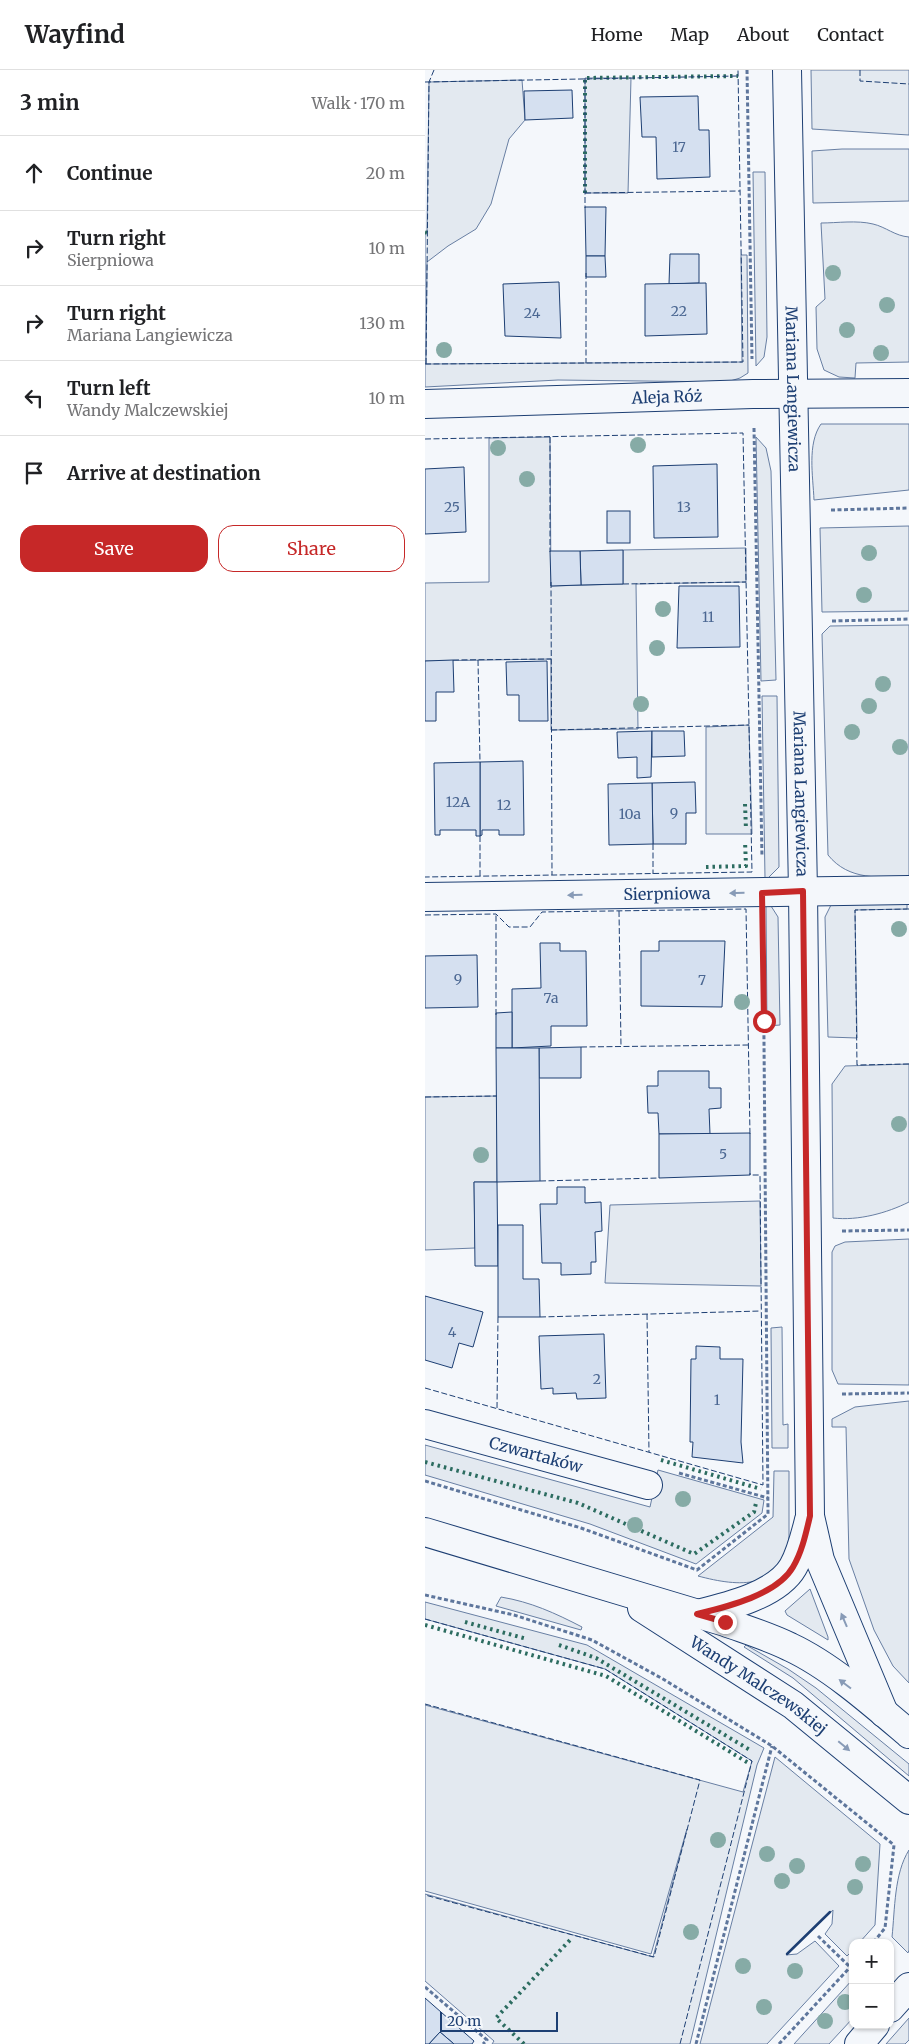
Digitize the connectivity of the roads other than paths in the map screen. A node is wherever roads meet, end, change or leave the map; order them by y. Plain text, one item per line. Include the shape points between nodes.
1 (787, 70) edge
2 (793, 393) junction
3 (909, 393) edge
4 (425, 404) edge
5 (909, 890) edge
6 (803, 891) junction
7 (425, 897) edge
8 (425, 1424) edge
9 (648, 1485) road end
10 (810, 1516) junction
11 (425, 1532) edge
12 (599, 1584) junction
13 (697, 1614) junction
14 (884, 1713) junction
15 (909, 1734) edge
16 (909, 1800) edge
17 (909, 1987) edge
18 (894, 2004) edge
19 (872, 2029) edge
20 (859, 2044) edge

1 - 2 street, Mariana Langiewicza
2 - 3 street, Aleja Róż
2 - 4 street, Aleja Róż
2 - 6 street, Mariana Langiewicza
5 - 6 street, Sierpniowa
6 -> 7 street, Sierpniowa
6 - 10 street, Mariana Langiewicza
8 - 9 street, Czwartaków
10 - 13 street, Mariana Langiewicza via 802,1548 792,1569 778,1583 728,1607
14 -> 10 street, Mariana Langiewicza via 823,1569
11 - 12 street, Wandy Malczewskiej
12 - 13 street, Wandy Malczewskiej
12 -> 16 street, Wandy Malczewskiej via 665,1621 793,1705
14 -> 13 street, Wandy Malczewskiej via 791,1647
14 - 15 street, Wandy Malczewskiej
17 - 18 street
19 - 20 street

